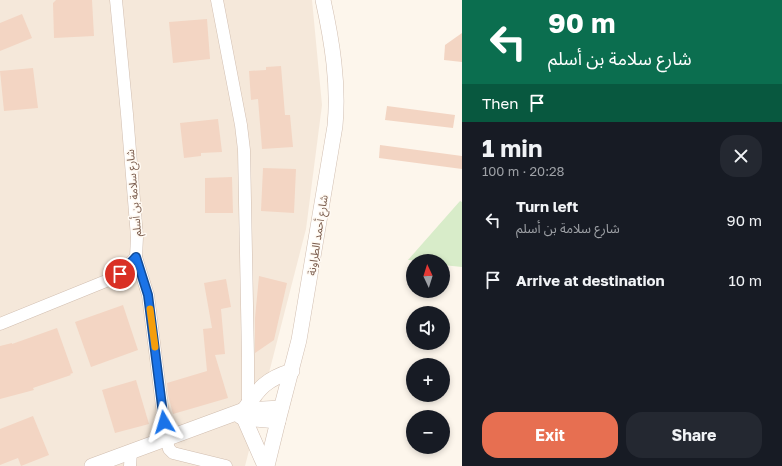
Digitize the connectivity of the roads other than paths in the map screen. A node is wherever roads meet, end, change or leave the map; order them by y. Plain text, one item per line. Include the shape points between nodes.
1 (116, 0) edge
2 (217, 0) edge
3 (323, 0) edge
4 (136, 257) junction
5 (0, 324) edge
6 (292, 371) junction
7 (243, 412) junction
8 (279, 414) junction
9 (166, 438) junction
10 (130, 459) edge
11 (92, 466) edge
12 (226, 466) edge
13 (266, 466) edge

1 - 4 street, شارع سلامة بن أسلم via 138,246
2 - 7 street via 244,150 248,357
3 - 6 street, شارع أحمد الطراونة via 336,77 337,106 313,263
4 - 5 street via 120,274 111,279
4 - 9 street via 148,295
6 - 7 street via 270,380 255,394
6 - 8 street, شارع أحمد الطراونة
7 - 8 street
7 - 9 street
7 - 13 street
8 - 13 street, شارع أحمد الطراونة
9 - 10 street
9 - 12 street via 171,452
10 - 11 street

